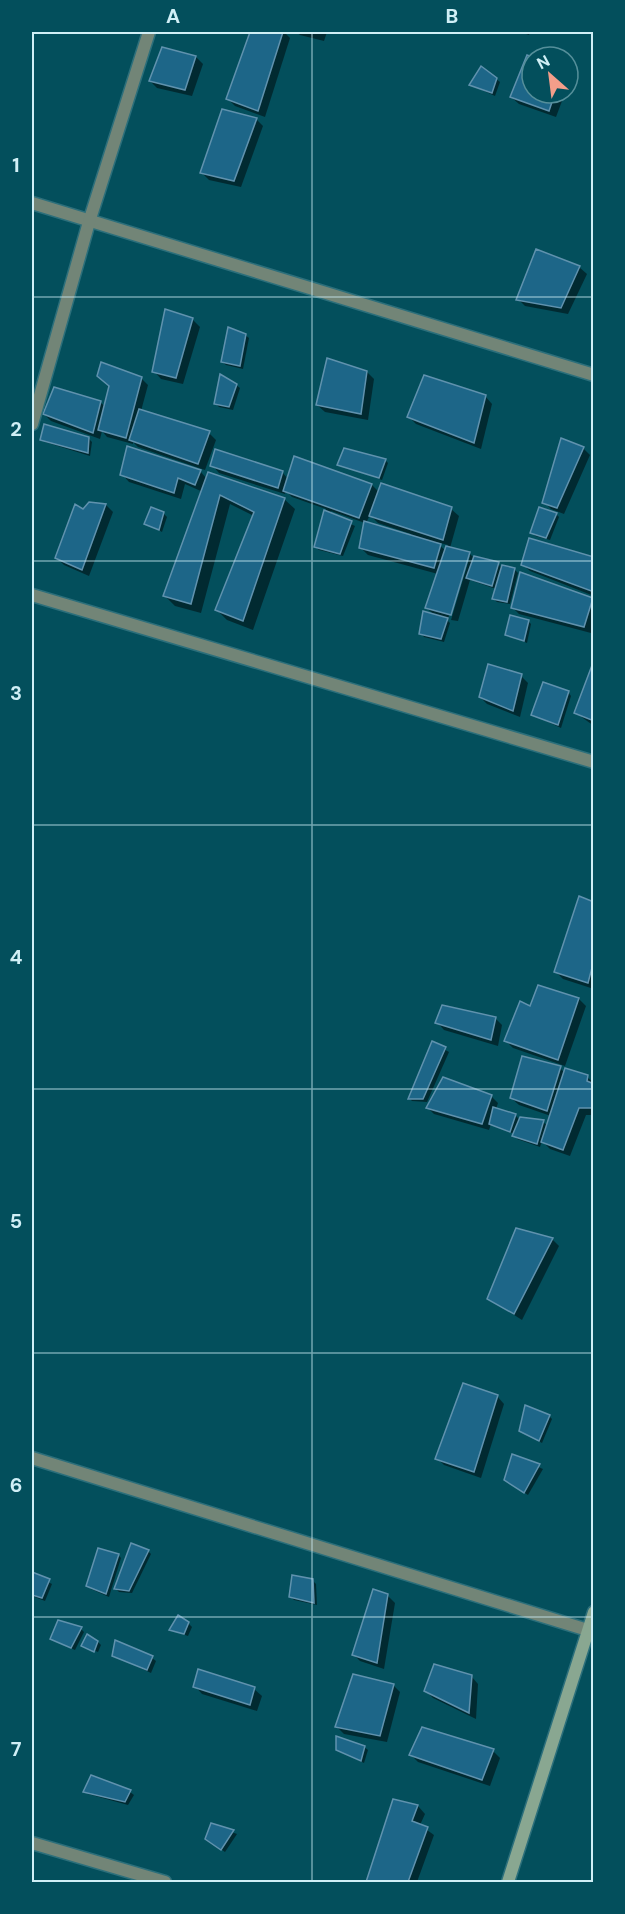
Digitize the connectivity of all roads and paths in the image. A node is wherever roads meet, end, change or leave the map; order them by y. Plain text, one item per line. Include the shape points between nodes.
1 (148, 32) edge
2 (32, 203) edge
3 (89, 222) junction
4 (594, 375) edge
5 (32, 424) edge
6 (32, 595) edge
7 (594, 762) edge
8 (32, 1458) edge
9 (594, 1612) edge
10 (591, 1631) edge
11 (32, 1843) edge
12 (165, 1882) edge
13 (508, 1882) edge

1 - 3 street
2 - 3 street
3 - 4 street
3 - 5 street
6 - 7 street
8 - 10 street
9 - 10 street
10 - 13 street
11 - 12 street

